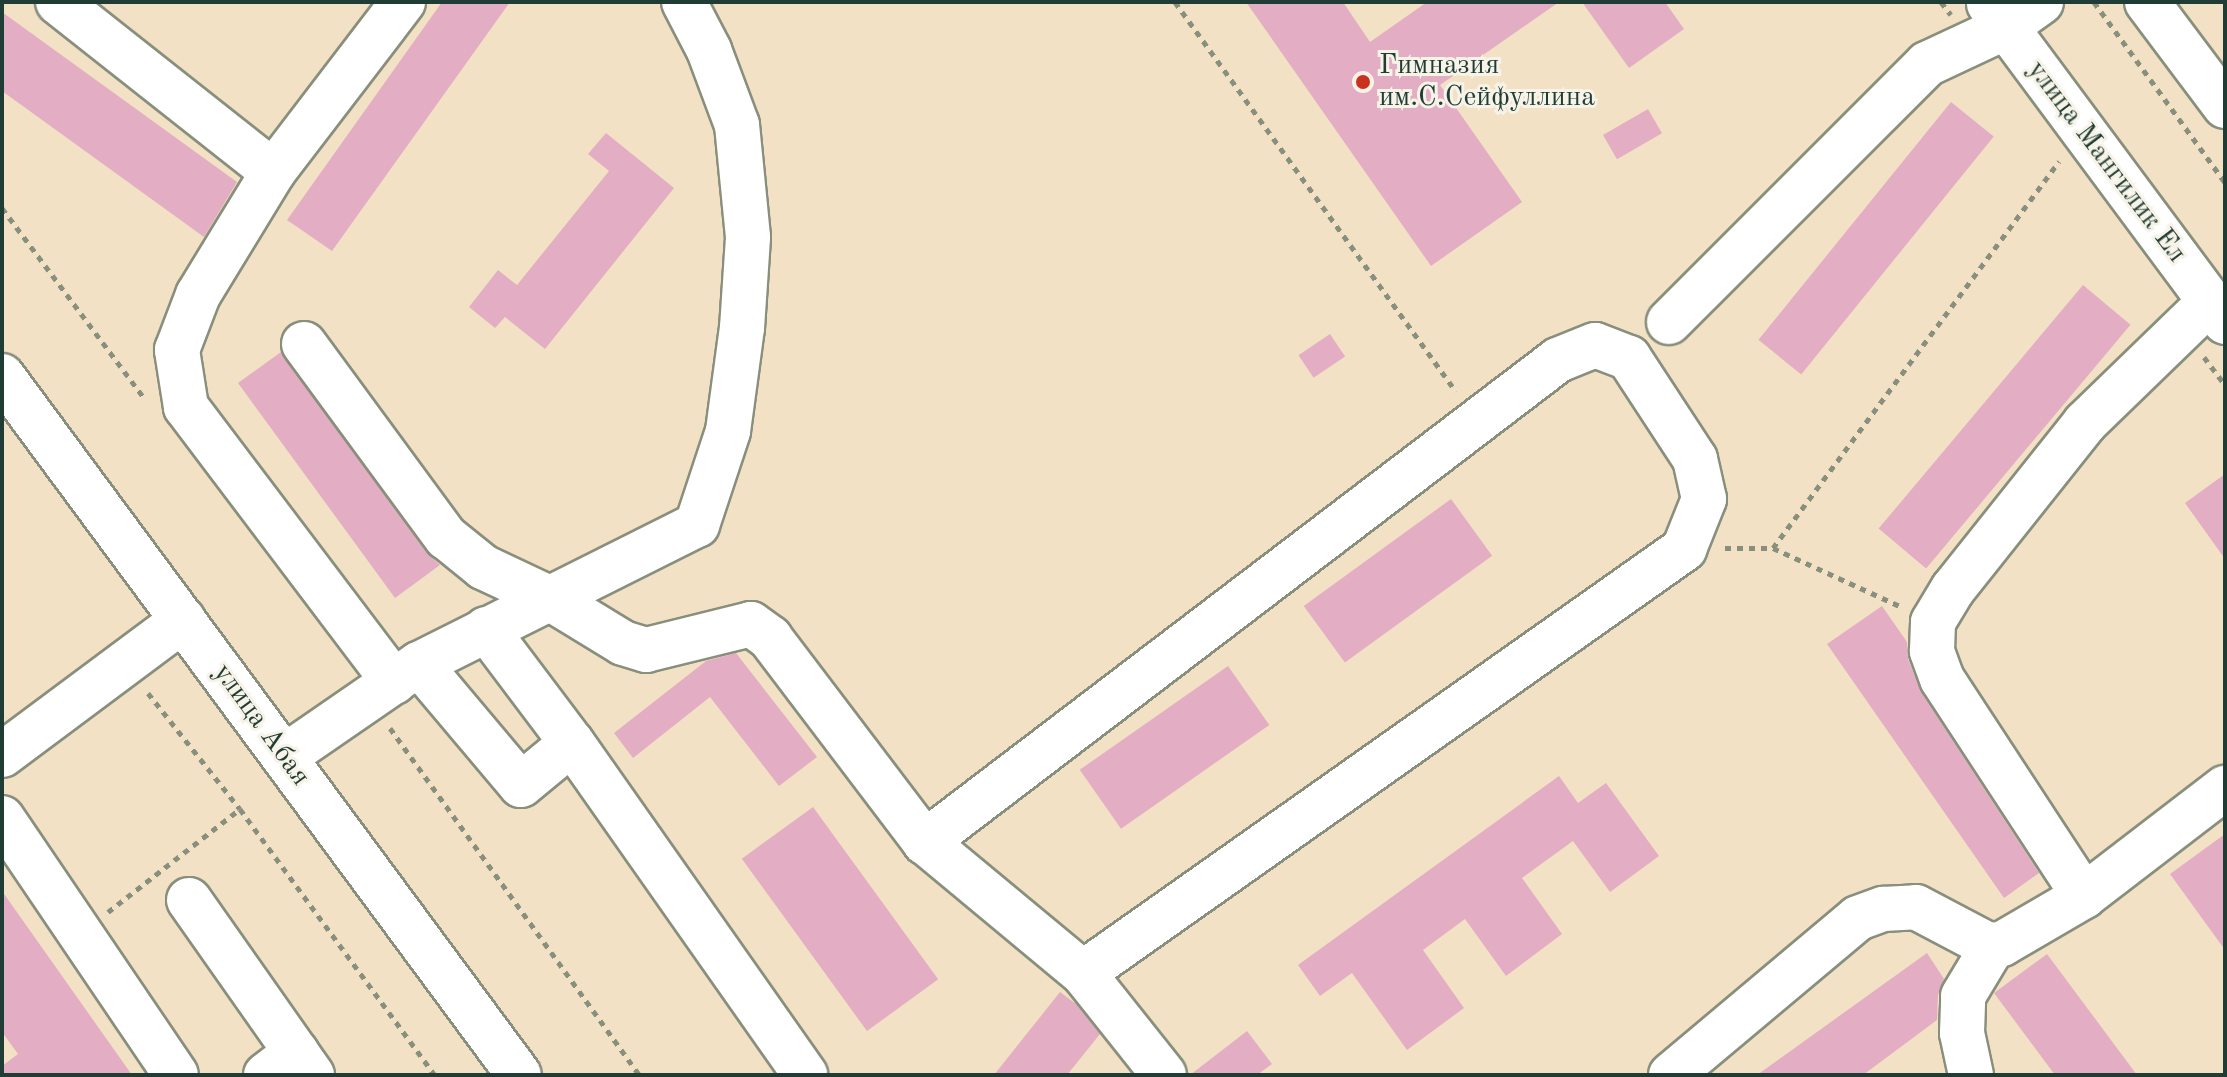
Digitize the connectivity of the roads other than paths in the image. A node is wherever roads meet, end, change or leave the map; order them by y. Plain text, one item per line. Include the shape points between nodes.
1 (58, 2) edge
2 (403, 2) edge
3 (684, 2) edge
4 (2041, 2) edge
5 (2147, 2) edge
6 (1997, 15) edge
7 (2225, 106) edge
8 (273, 172) junction
9 (2218, 312) edge
10 (1669, 322) dead end
11 (304, 344) dead end
12 (2, 376) edge
13 (551, 599) junction
14 (183, 620) junction
15 (486, 629) junction
16 (407, 673) junction
17 (572, 743) junction
18 (2, 755) edge
19 (284, 757) junction
20 (2219, 805) edge
21 (2, 818) edge
22 (925, 842) junction
23 (2084, 896) junction
24 (189, 900) dead end
25 (1993, 946) junction
26 (1083, 973) junction
27 (292, 1067) edge
28 (1161, 1074) edge
29 (176, 1075) edge
30 (519, 1075) edge
31 (805, 1075) edge
32 (1671, 1075) edge
33 (1971, 1075) edge

1 - 8 street
2 - 8 street
3 - 13 street via 737,125 748,237 728,431 697,525
4 - 6 street
5 - 7 street
6 - 9 street, улица Мангилик Ел
6 - 10 street via 1927,64
8 - 16 street via 198,295 177,350 186,407
9 - 23 street via 2085,423 1953,589 1933,622 1932,651 1942,679
11 - 13 street via 446,537 483,567
12 - 14 street, улица Абая
13 - 15 street
13 - 22 street via 623,643 646,650 751,624 770,638
14 - 18 street
14 - 19 street, улица Абая
15 - 16 street
15 - 17 street
16 - 17 street via 521,785
16 - 19 street
17 - 31 street
19 - 30 street, улица Абая
20 - 23 street
21 - 29 street
22 - 26 street
22 - 26 street via 1558,360 1595,345 1629,358 1695,459 1704,499 1684,549
23 - 25 street
24 - 27 street
25 - 32 street via 1916,907 1883,909 1858,918
25 - 33 street via 1963,996 1962,1033
26 - 28 street

